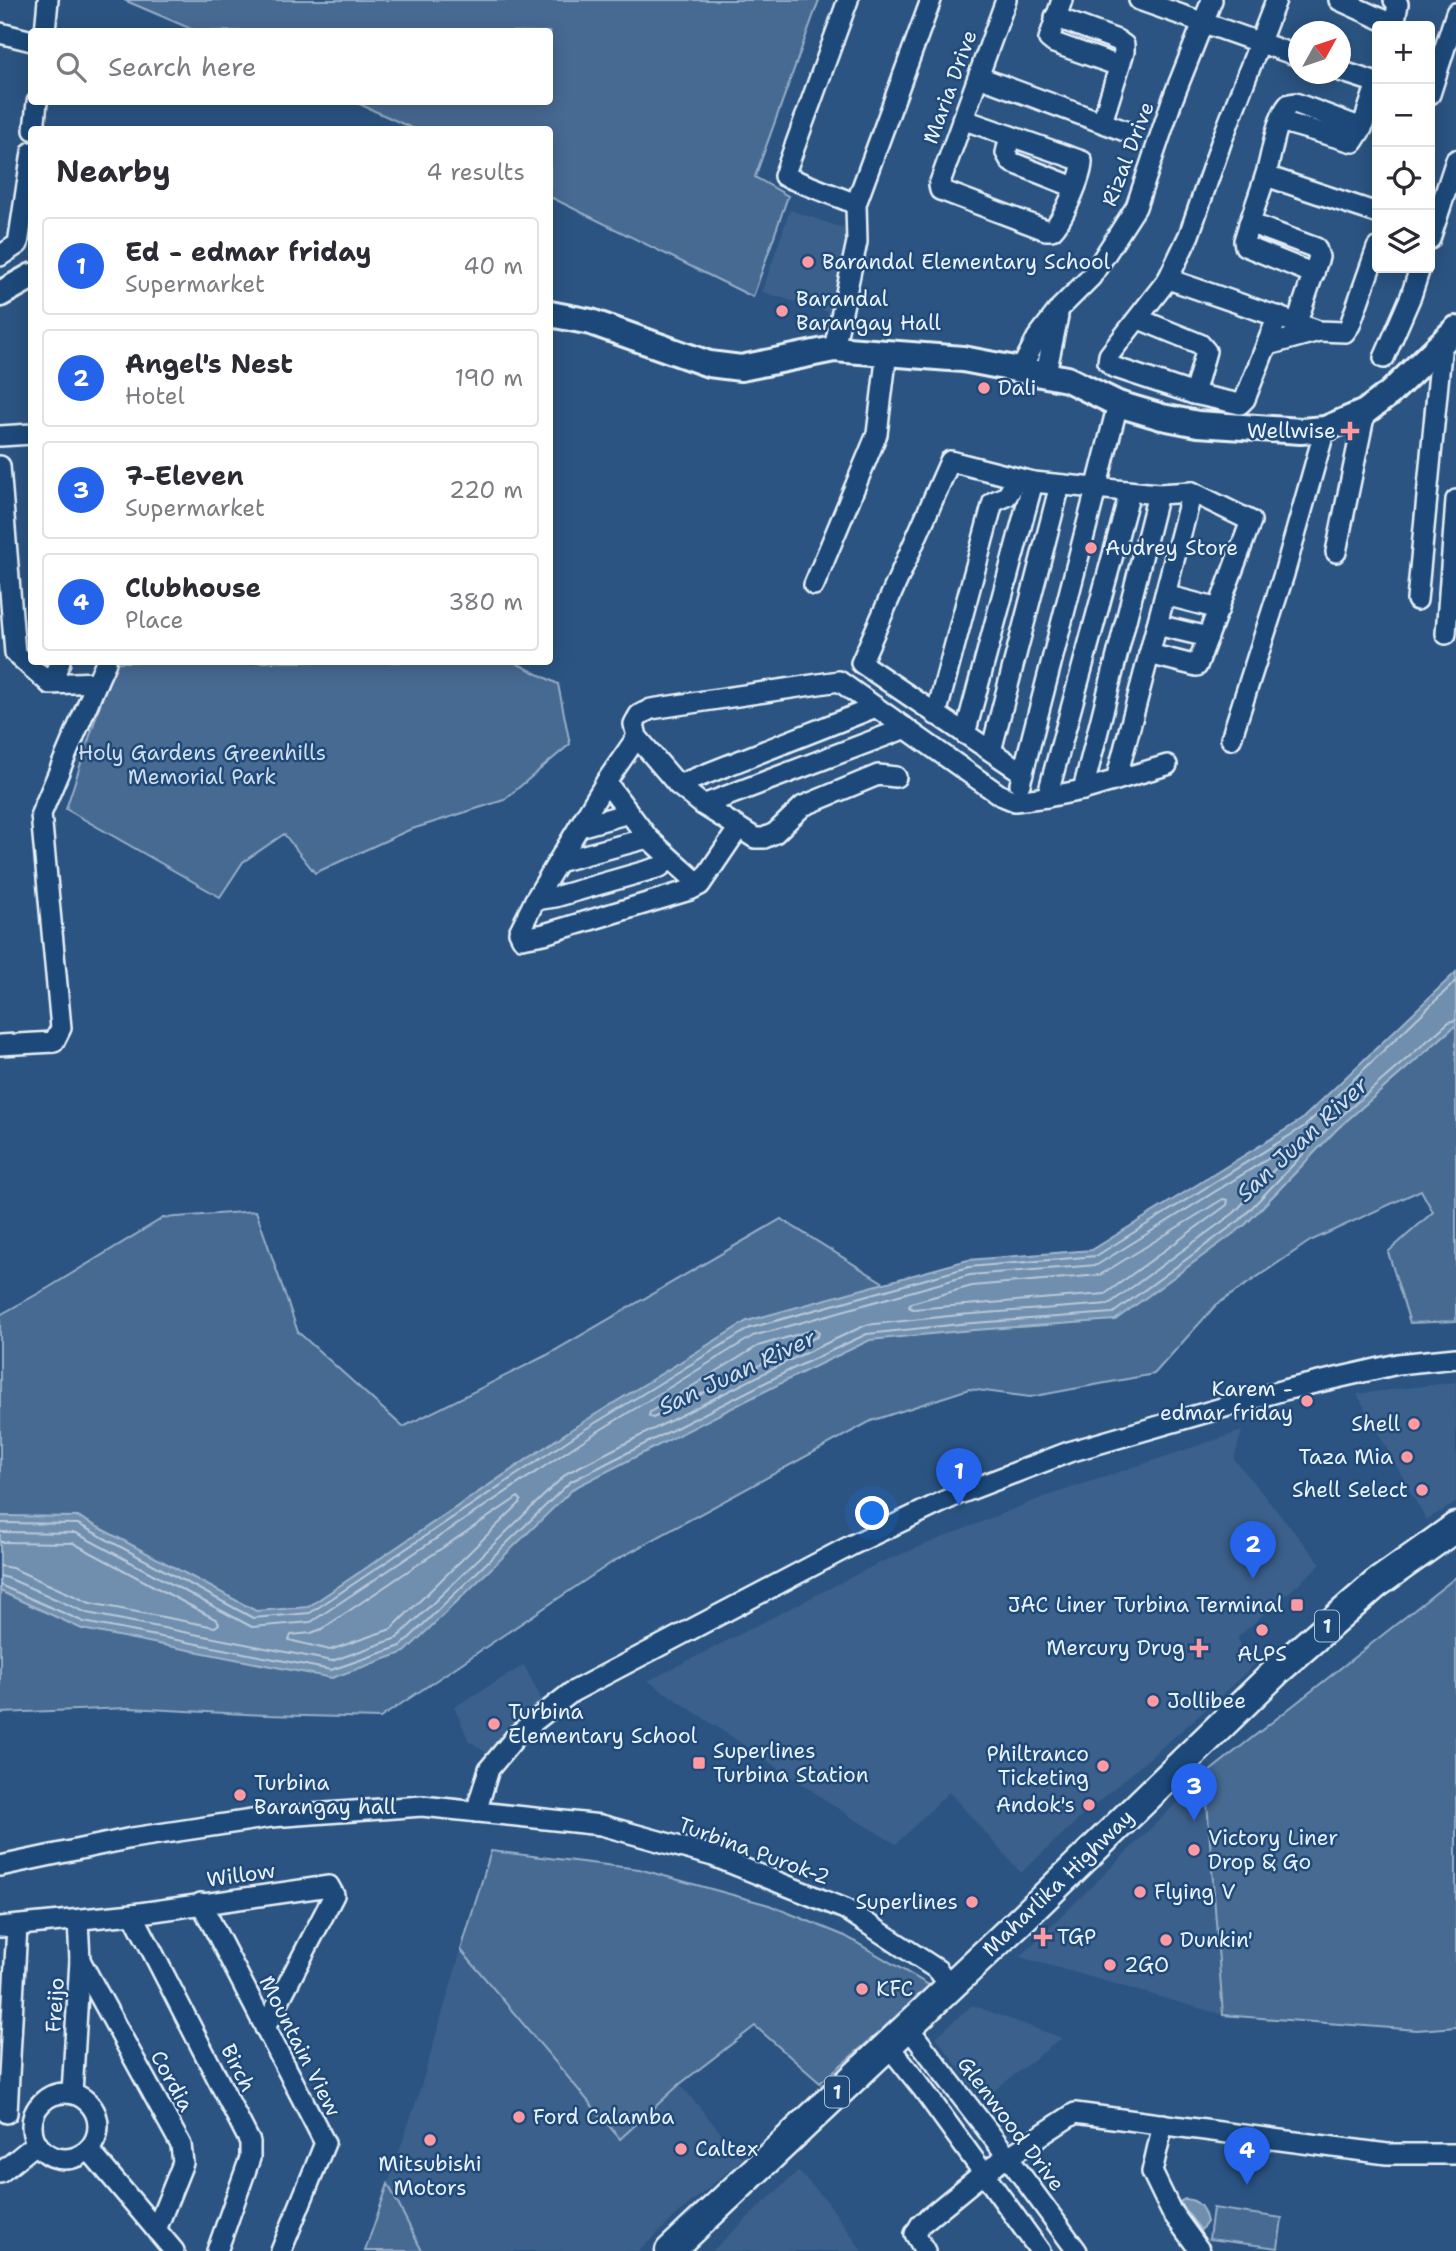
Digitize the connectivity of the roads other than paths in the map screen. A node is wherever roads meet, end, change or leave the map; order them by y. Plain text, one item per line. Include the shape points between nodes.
1 (48, 0) edge
2 (848, 0) edge
3 (931, 0) edge
4 (1006, 0) edge
5 (1139, 0) edge
6 (1212, 0) edge
7 (1276, 0) edge
8 (1339, 0) edge
9 (1394, 0) edge
10 (1059, 8) edge
11 (1456, 13) edge
12 (1383, 21) edge
13 (1395, 21) edge
14 (1202, 23) junction
15 (45, 28) edge
16 (0, 33) edge
17 (28, 40) edge
18 (1259, 42) junction
19 (1288, 52) edge
20 (1351, 75) edge
21 (979, 77) junction
22 (1433, 84) edge
23 (37, 105) edge
24 (962, 119) junction
25 (1102, 122) junction
26 (34, 126) edge
27 (1125, 131) dead end
28 (1010, 136) junction
29 (1456, 160) edge
30 (1266, 176) junction
31 (28, 180) edge
32 (1074, 187) junction
33 (856, 204) junction
34 (1372, 211) edge
35 (1435, 224) edge
36 (0, 256) edge
37 (1372, 262) edge
38 (1418, 273) edge
39 (28, 278) edge
40 (1168, 279) junction
41 (0, 294) edge
42 (1060, 308) junction
43 (553, 315) edge
44 (1139, 319) junction
45 (1288, 319) junction
46 (1319, 331) junction
47 (1449, 335) edge
48 (1268, 345) junction
49 (834, 349) junction
50 (887, 352) junction
51 (1384, 358) dead end
52 (1021, 369) junction
53 (1046, 373) junction
54 (1194, 394) junction
55 (1118, 404) junction
56 (1365, 412) junction
57 (1325, 429) junction
58 (28, 434) edge
59 (0, 436) edge
60 (0, 466) edge
61 (1025, 480) junction
62 (1060, 485) junction
63 (1097, 487) junction
64 (1130, 492) junction
65 (1192, 492) junction
66 (1158, 494) junction
67 (1456, 500) edge
68 (1336, 552) dead end
69 (814, 584) dead end
70 (1165, 595) junction
71 (1417, 600) dead end
72 (1219, 609) junction
73 (1157, 625) junction
74 (1446, 634) dead end
75 (1208, 637) junction
76 (1149, 654) junction
77 (28, 665) edge
78 (29, 665) edge
79 (59, 665) edge
80 (105, 665) edge
81 (97, 682) junction
82 (50, 684) junction
83 (876, 707) junction
84 (936, 715) junction
85 (906, 728) junction
86 (965, 734) junction
87 (637, 737) junction
88 (1231, 739) dead end
89 (991, 751) junction
90 (1167, 765) dead end
91 (1023, 773) junction
92 (896, 776) dead end
93 (1116, 780) junction
94 (606, 782) junction
95 (678, 785) junction
96 (1083, 790) junction
97 (1047, 797) junction
98 (1014, 802) junction
99 (703, 805) junction
100 (629, 813) junction
101 (579, 827) junction
102 (738, 829) junction
103 (648, 838) junction
104 (670, 859) junction
105 (558, 862) junction
106 (700, 885) junction
107 (535, 900) junction
108 (0, 1045) edge
109 (1456, 1358) edge
110 (1456, 1527) edge
111 (476, 1812) junction
112 (0, 1866) edge
113 (201, 1903) junction
114 (133, 1914) junction
115 (78, 1920) junction
116 (8, 1927) edge
117 (80, 1960) junction
118 (950, 1986) junction
119 (265, 2028) junction
120 (897, 2035) junction
121 (72, 2093) junction
122 (4, 2113) edge
123 (33, 2115) junction
124 (1163, 2124) junction
125 (36, 2144) junction
126 (84, 2153) junction
127 (1456, 2154) edge
128 (1009, 2157) junction
129 (0, 2173) edge
130 (982, 2174) junction
131 (156, 2230) junction
132 (158, 2251) edge
133 (174, 2251) edge
134 (217, 2251) edge
135 (281, 2251) edge
136 (670, 2251) edge
137 (925, 2251) edge
138 (1040, 2251) edge
139 (1077, 2251) edge
140 (1200, 2251) edge

1 - 15 street
2 - 33 street via 784,176
3 - 33 street
4 - 21 street, Maria Drive
5 - 14 street
6 - 14 street, Rizal Drive
7 - 18 street
8 - 12 street
9 - 13 street via 1398,4
10 - 25 street via 1049,38 1054,43 1119,66
11 - 22 street
14 - 18 street
14 - 42 street, Rizal Drive via 1136,206 1091,277
16 - 17 street
18 - 19 street
18 - 40 street via 1189,235
20 - 30 street via 1377,83 1362,128 1289,104
21 - 24 street, Maria Drive
21 - 25 street
23 - 26 street
24 - 28 street
24 - 32 street, Maria Drive via 940,190 1052,230
25 - 27 street
28 - 32 street via 1006,153 1010,162
28 - 32 street via 1082,161
29 - 35 street
30 - 34 street
30 - 45 street via 1249,223 1316,248 1320,257
31 - 36 street via 18,244
33 - 49 street via 857,242
37 - 46 street via 1346,332
38 - 51 street
39 - 41 main road
40 - 44 street
40 - 45 street
42 - 52 street, Rizal Drive
42 - 53 street
43 - 49 main road via 591,322 727,368
44 - 54 street via 1200,344 1206,351
44 - 54 street via 1108,362
45 - 46 street
45 - 48 street
46 - 48 street
47 - 56 main road
47 - 71 street
48 - 54 street via 1240,404
49 - 50 main road
50 - 52 main road
50 - 69 street via 877,434
52 - 53 main road
53 - 55 main road
55 - 57 main road via 1198,424 1280,431
55 - 63 street
56 - 57 main road
56 - 68 street
57 - 88 street
58 - 59 street
60 - 77 street via 15,653
61 - 62 street
61 - 84 street via 993,502
61 - 84 street via 950,461 861,663
61 - 86 street
62 - 63 street
62 - 89 street
63 - 64 street
63 - 91 street
64 - 66 street
64 - 97 street
65 - 66 street
65 - 70 street
65 - 72 street via 1251,521
66 - 96 street
67 - 74 street
70 - 72 street
70 - 73 street
72 - 75 street
73 - 75 street
73 - 76 street
75 - 76 street via 1197,666
76 - 93 street
78 - 82 street
79 - 82 street
80 - 81 street
81 - 82 street
81 - 108 street via 41,814 61,1027 54,1042
83 - 85 street
83 - 87 street via 839,681 651,709 634,724
83 - 95 street
84 - 86 street
85 - 98 street
85 - 99 street
86 - 89 street
87 - 94 street
87 - 95 street
89 - 91 street
90 - 93 street
91 - 98 street
92 - 102 street via 877,775 803,806 764,838
93 - 96 street
94 - 100 street
94 - 101 street
95 - 99 street
96 - 97 street
97 - 98 street
99 - 102 street
100 - 101 street
100 - 103 street
101 - 105 street
102 - 106 street
103 - 104 street
103 - 105 street
104 - 106 street
104 - 107 street via 660,867
105 - 107 street
106 - 107 street via 522,938 519,932
109 - 111 street via 1398,1364 1284,1390 1069,1452 959,1494 572,1692 518,1734 489,1769
110 - 118 highway, Maharlika Highway / 1 via 1400,1565 1326,1626
111 - 112 street, Turbina Purok-2 via 422,1806 271,1817 132,1838
111 - 118 street, Turbina Purok-2 via 601,1825 713,1856 845,1909 938,1970
113 - 114 street, Willow
113 - 119 street, Mountain View
113 - 119 street, Willow via 328,1886 334,1895
114 - 115 street, Willow
114 - 134 street, Birch via 250,2142 250,2158
115 - 116 street, Willow
115 - 117 street, Freijo
116 - 122 street
117 - 121 street, Freijo
117 - 131 street, Cordia via 181,2146 183,2163
118 - 120 highway, Maharlika Highway / 1
119 - 135 street, Mountain View via 325,2143
120 - 128 street, Glenwood Drive
120 - 130 street via 922,2088
120 - 136 highway, Maharlika Highway / 1
121 - 123 street via 44,2099
121 - 126 street via 90,2103 99,2122 95,2142
122 - 123 street
123 - 125 street
124 - 127 street via 1387,2154
124 - 128 street via 1075,2113
124 - 140 street via 1152,2172 1171,2211
125 - 126 street via 61,2160
125 - 129 street
126 - 131 street
126 - 132 street
128 - 130 street
128 - 139 street, Glenwood Drive
130 - 137 street via 921,2224 915,2234
130 - 138 street
131 - 133 street

